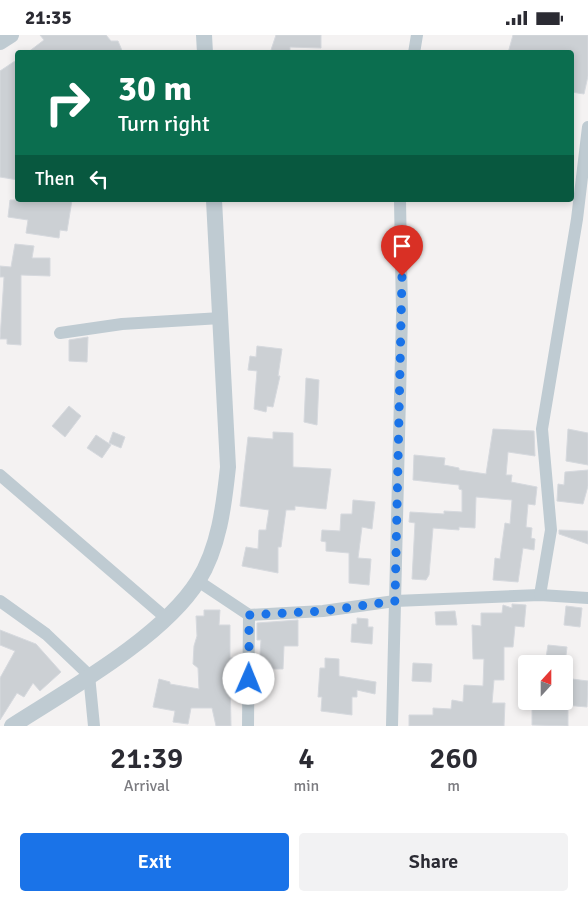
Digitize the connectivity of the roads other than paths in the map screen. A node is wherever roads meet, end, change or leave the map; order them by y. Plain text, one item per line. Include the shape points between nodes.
1 (11, 35) edge
2 (204, 35) edge
3 (418, 35) edge
4 (0, 42) edge
5 (205, 50) edge
6 (415, 50) edge
7 (588, 127) edge
8 (214, 202) edge
9 (400, 202) edge
10 (221, 318) junction
11 (60, 333) dead end
12 (0, 475) edge
13 (198, 581) junction
14 (540, 595) junction
15 (588, 598) edge
16 (0, 601) edge
17 (395, 601) junction
18 (249, 615) junction
19 (166, 618) junction
20 (89, 675) junction
21 (22, 723) edge
22 (94, 726) edge
23 (248, 726) edge
24 (392, 726) edge

1 - 4 street
2 - 5 street
3 - 6 street
7 - 14 street via 577,219 542,429 551,530
8 - 10 street
9 - 17 street via 402,314
10 - 11 street via 122,324
10 - 13 street via 228,467 218,531
12 - 19 street
13 - 18 street
13 - 19 street
14 - 15 street
14 - 17 street
16 - 20 street via 46,634
17 - 18 street via 323,611
17 - 24 street
18 - 23 street
19 - 20 street via 132,647
20 - 21 street
20 - 22 street

